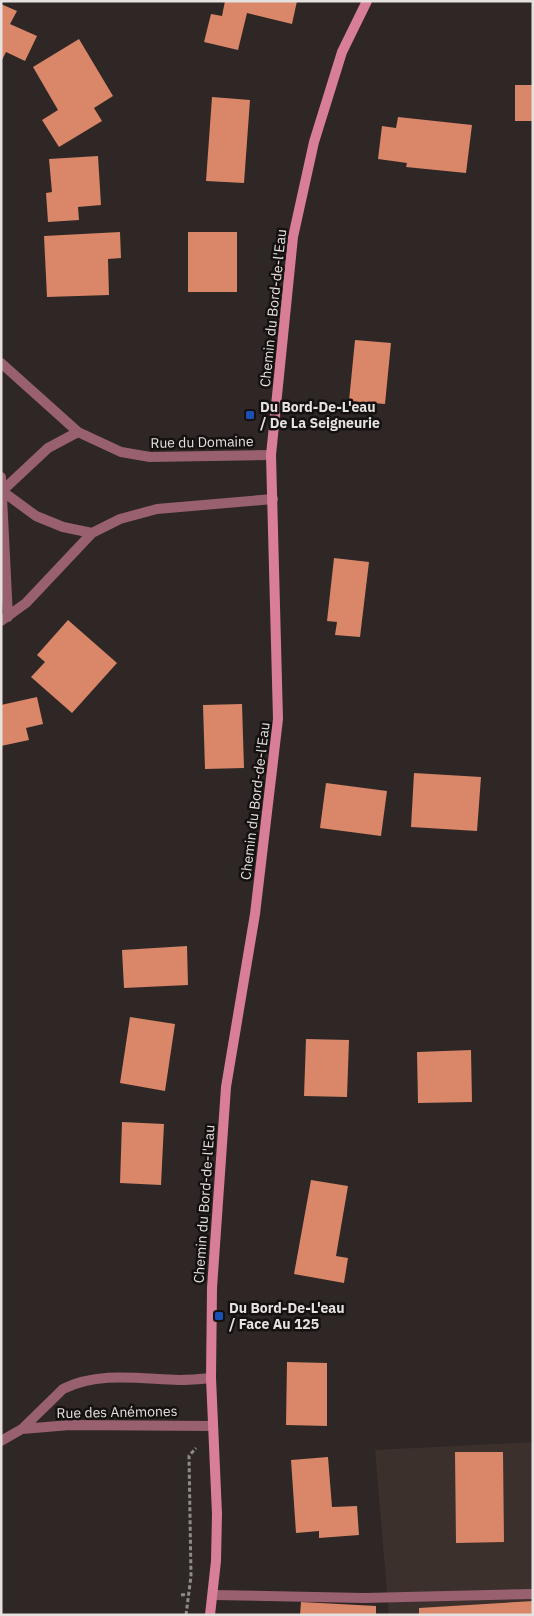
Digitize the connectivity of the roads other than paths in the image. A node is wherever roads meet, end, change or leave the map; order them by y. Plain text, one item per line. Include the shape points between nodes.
1 (367, 1) edge
2 (1, 363) edge
3 (78, 432) junction
4 (272, 454) junction
5 (1, 477) edge
6 (2, 491) edge
7 (273, 499) junction
8 (92, 533) junction
9 (5, 619) edge
10 (211, 1378) junction
11 (213, 1426) junction
12 (22, 1429) junction
13 (1, 1441) edge
14 (533, 1594) edge
15 (213, 1595) junction
16 (210, 1615) edge

1 - 4 street, Chemin du Bord-de-l'Eau via 342,52 314,142 293,237
2 - 3 street, Rue du Domaine
3 - 4 street, Rue du Domaine via 121,452 150,457
3 - 6 street via 48,448
4 - 7 street, Chemin du Bord-de-l'Eau
5 - 6 street
6 - 8 street via 36,516 63,527
6 - 9 street
7 - 8 street via 157,509 120,519
7 - 10 street, Chemin du Bord-de-l'Eau via 278,719 255,914 226,1087 212,1288
8 - 9 street via 26,603
10 - 11 street, Chemin du Bord-de-l'Eau
10 - 12 street, Rue des Anémones via 119,1378 83,1382 63,1389
11 - 12 street, Rue des Anémones via 70,1425
11 - 15 street, Chemin du Bord-de-l'Eau via 218,1514
12 - 13 street, Rue des Anémones
14 - 15 street via 364,1598
15 - 16 street, Chemin du Bord-de-l'Eau

